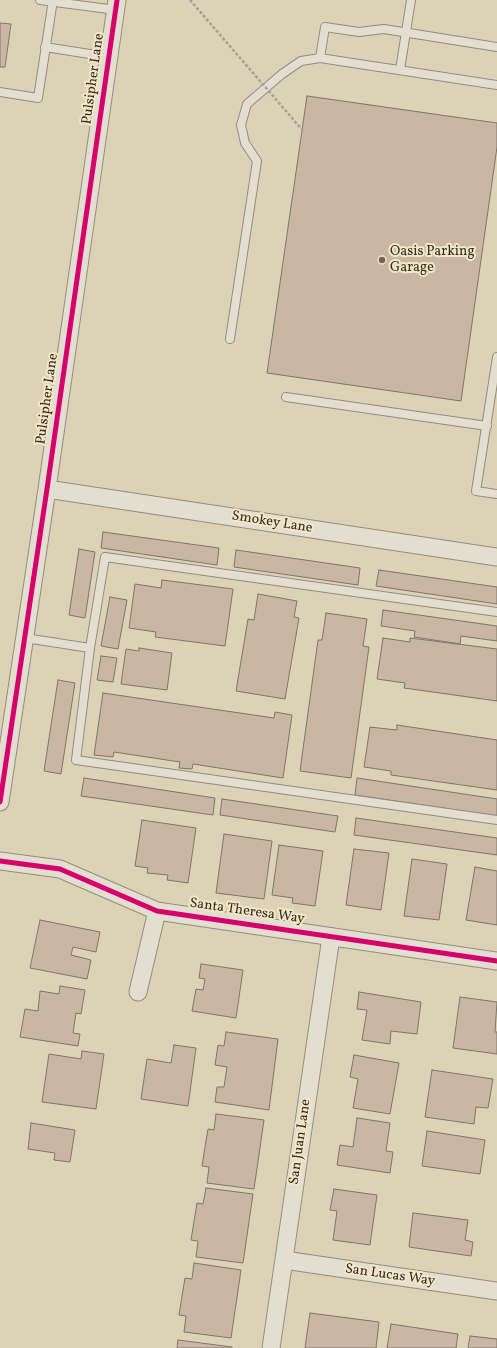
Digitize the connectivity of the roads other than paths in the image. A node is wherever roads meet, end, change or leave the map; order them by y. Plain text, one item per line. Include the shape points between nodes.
1 (40, 0) edge
2 (411, 0) edge
3 (53, 1) edge
4 (117, 5) edge
5 (406, 32) junction
6 (45, 47) junction
7 (497, 47) edge
8 (109, 57) junction
9 (320, 58) junction
10 (400, 70) junction
11 (497, 85) edge
12 (0, 92) edge
13 (230, 339) dead end
14 (497, 357) edge
15 (286, 396) dead end
16 (486, 426) junction
17 (47, 489) junction
18 (497, 494) edge
19 (497, 557) edge
20 (497, 612) edge
21 (25, 638) junction
22 (90, 648) junction
23 (0, 802) edge
24 (497, 820) edge
25 (0, 861) edge
26 (157, 911) junction
27 (331, 937) junction
28 (497, 962) edge
29 (138, 992) dead end
30 (284, 1260) junction
31 (497, 1291) edge
32 (271, 1348) edge

1 - 3 lane
2 - 5 lane
3 - 4 lane
3 - 6 lane
4 - 8 street, Pulsipher Lane
5 - 7 lane
5 - 9 lane via 384,29 359,32 325,27
5 - 10 lane
6 - 8 lane
6 - 12 lane via 38,98
8 - 17 street, Pulsipher Lane
9 - 10 lane
9 - 13 lane via 301,61 247,104 241,125 245,143 257,161
10 - 11 lane
14 - 16 lane
15 - 16 lane
16 - 18 lane via 476,491
17 - 19 street, Smokey Lane
17 - 21 street, Pulsipher Lane
20 - 22 lane via 105,557
21 - 22 lane
21 - 23 street, Pulsipher Lane
22 - 24 lane via 76,760
25 - 26 street, Santa Theresa Way via 60,869
26 - 27 street, Santa Theresa Way
26 - 29 street
27 - 28 street, Santa Theresa Way
27 - 30 street, San Juan Lane
30 - 31 street, San Lucas Way
30 - 32 street, San Juan Lane

